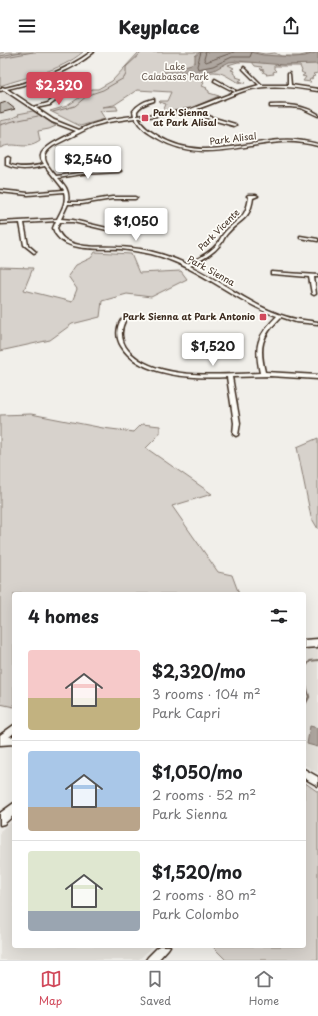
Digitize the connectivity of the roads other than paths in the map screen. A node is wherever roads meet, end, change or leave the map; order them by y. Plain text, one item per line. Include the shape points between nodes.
1 (87, 52) edge
2 (93, 52) edge
3 (244, 68) dead end
4 (289, 74) dead end
5 (215, 80) dead end
6 (75, 84) dead end
7 (261, 86) junction
8 (290, 86) junction
9 (4, 88) edge
10 (318, 89) edge
11 (234, 91) junction
12 (153, 100) dead end
13 (271, 106) dead end
14 (35, 108) junction
15 (194, 109) junction
16 (318, 115) edge
17 (136, 118) junction
18 (234, 125) dead end
19 (80, 131) junction
20 (317, 140) dead end
21 (312, 143) junction
22 (318, 145) edge
23 (8, 158) dead end
24 (89, 161) dead end
25 (46, 165) junction
26 (119, 171) dead end
27 (91, 172) junction
28 (56, 177) junction
29 (0, 191) edge
30 (66, 191) junction
31 (251, 197) dead end
32 (135, 198) dead end
33 (66, 203) junction
34 (58, 220) junction
35 (0, 223) edge
36 (22, 223) junction
37 (150, 229) dead end
38 (301, 237) dead end
39 (318, 240) edge
40 (34, 252) dead end
41 (187, 266) junction
42 (273, 273) dead end
43 (311, 275) junction
44 (318, 276) edge
45 (314, 294) dead end
46 (279, 316) junction
47 (123, 321) dead end
48 (316, 323) edge
49 (263, 374) junction
50 (229, 376) junction
51 (318, 377) edge
52 (236, 434) dead end
53 (318, 643) edge
54 (306, 644) edge
55 (12, 731) edge
56 (0, 740) edge
57 (12, 740) edge
58 (306, 774) edge
59 (318, 782) edge
60 (12, 810) edge
61 (0, 820) edge
62 (163, 948) edge
63 (151, 960) edge

1 - 9 street via 58,69
2 - 9 street via 59,72
3 - 7 street
4 - 8 street
5 - 11 street
6 - 14 street via 49,104
7 - 8 street
7 - 11 street
8 - 10 street
9 - 14 street
11 - 15 street
12 - 17 street via 138,106 135,111
13 - 16 street via 292,105
14 - 19 street via 53,121
15 - 17 street
15 - 18 street via 210,118
17 - 19 street via 96,123
17 - 21 street, Park Alisal via 144,129 169,144 192,150 216,150 280,141
19 - 25 street via 47,149 42,158
20 - 21 street
21 - 22 street, Park Alisal
23 - 25 street via 7,164 18,168
24 - 27 street
25 - 28 street
26 - 27 street
27 - 28 street
28 - 30 street
29 - 30 street via 28,194
30 - 33 street
31 - 41 street, Park Vicente via 247,215 223,236 218,245 205,257
32 - 33 street
33 - 34 street
34 - 36 street
34 - 37 street via 107,229
34 - 41 street, Park Sienna via 56,233 67,242 143,251
35 - 36 street
36 - 40 street via 26,245
38 - 39 street
41 - 46 street, Park Sienna
42 - 43 street
43 - 44 street
43 - 45 street
46 - 48 street, Park Sienna
46 - 49 street via 261,338 260,357
47 - 50 street via 119,327 119,336 124,348 138,361 178,375
49 - 50 street
49 - 51 street
50 - 52 street via 237,423
53 - 54 main road
55 - 56 street
56 - 57 street
58 - 59 street
60 - 61 main road
62 - 63 street

